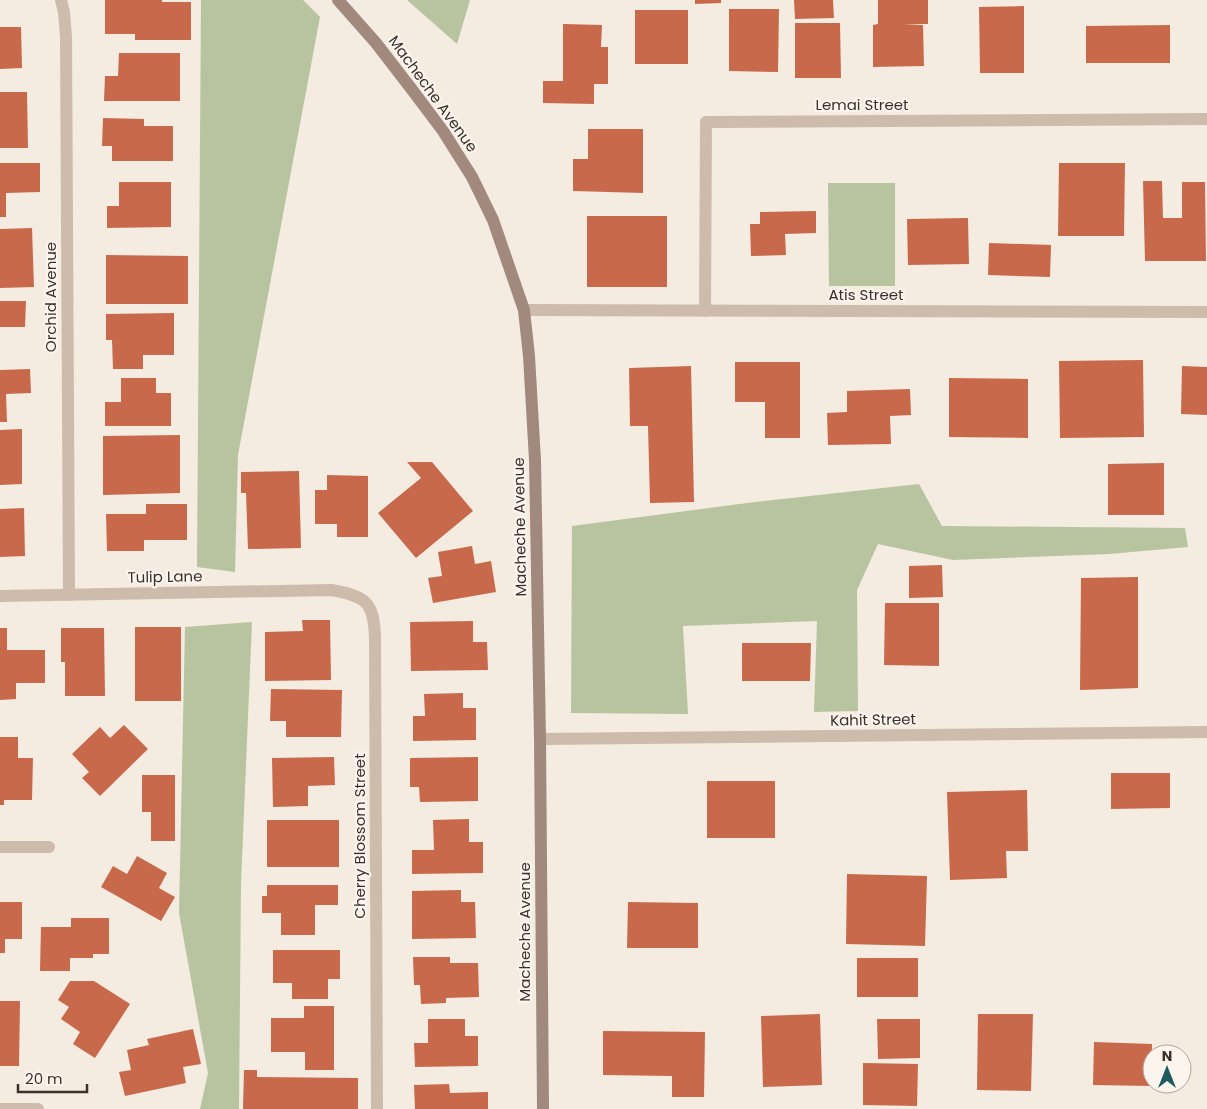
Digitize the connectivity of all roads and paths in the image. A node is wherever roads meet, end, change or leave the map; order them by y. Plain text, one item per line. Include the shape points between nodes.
1 (60, 0) edge
2 (338, 0) edge
3 (1207, 119) edge
4 (524, 310) junction
5 (705, 311) junction
6 (1207, 312) edge
7 (331, 590) joint
8 (69, 595) junction
9 (0, 596) edge
10 (1207, 732) edge
11 (540, 739) junction
12 (0, 847) edge
13 (49, 847) dead end
14 (0, 1109) edge
15 (38, 1109) edge
16 (376, 1109) edge
17 (543, 1109) edge

1 - 8 street, Orchid Avenue via 66,37
2 - 4 main road, Macheche Avenue via 413,91 472,177 493,220
3 - 5 street, Lemai Street via 706,122
4 - 5 street, Atis Street
4 - 11 main road, Macheche Avenue via 536,460
5 - 6 street, Atis Street
7 - 8 street, Tulip Lane
7 - 16 street, Cherry Blossom Street via 352,594 370,606 375,622
8 - 9 street, Tulip Lane
10 - 11 street, Kahit Street
11 - 17 main road, Macheche Avenue
12 - 13 street
14 - 15 street

